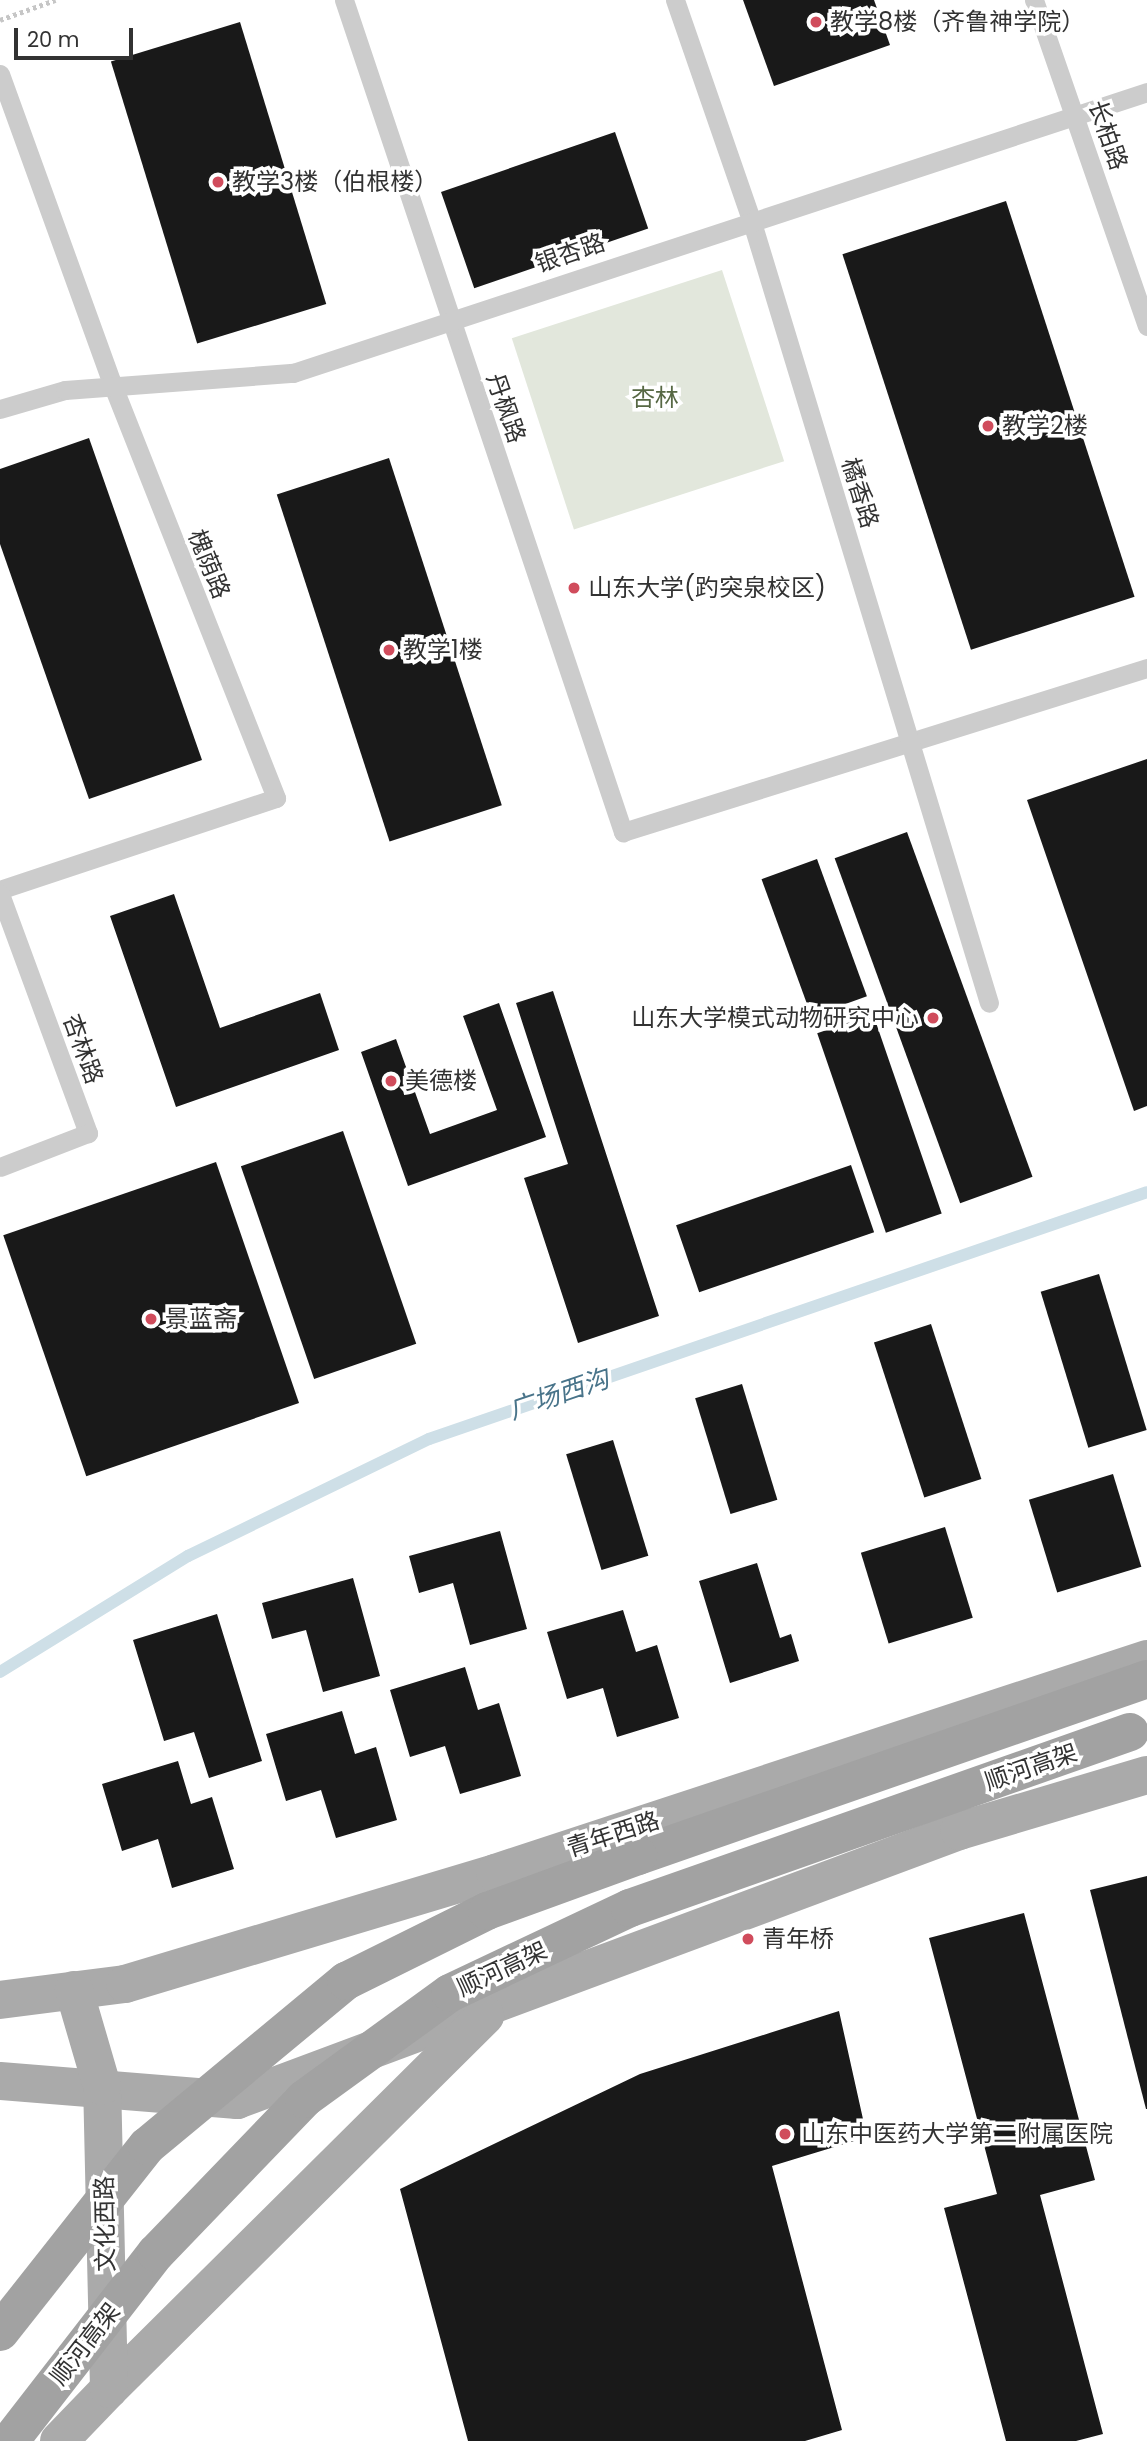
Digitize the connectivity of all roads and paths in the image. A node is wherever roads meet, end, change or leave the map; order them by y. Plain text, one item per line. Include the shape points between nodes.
1 (55, 0) edge
2 (344, 0) edge
3 (675, 0) edge
4 (1034, 0) edge
5 (0, 20) edge
6 (0, 74) edge
7 (1147, 92) edge
8 (1076, 115) junction
9 (751, 219) junction
10 (451, 319) junction
11 (1147, 326) edge
12 (113, 386) junction
13 (0, 409) edge
14 (1147, 668) edge
15 (910, 742) junction
16 (0, 892) edge
17 (989, 1003) dead end
18 (0, 1167) edge
19 (1147, 1659) edge
20 (1147, 1679) edge
21 (1147, 1727) edge
22 (1147, 1775) edge
23 (74, 1990) junction
24 (0, 2000) edge
25 (494, 2007) junction
26 (0, 2081) edge
27 (102, 2086) junction
28 (0, 2332) edge
29 (109, 2389) junction
30 (10, 2441) edge
31 (59, 2441) edge

1 - 5 path
2 - 10 lane, 丹枫路
3 - 9 lane, 橘香路
4 - 8 lane, 长柏路
6 - 12 lane, 槐荫路
7 - 8 lane, 银杏路
8 - 9 lane, 银杏路
8 - 11 lane, 长柏路
9 - 10 lane, 银杏路
9 - 15 lane, 橘香路
10 - 12 lane, 银杏路 via 293,373
10 - 15 lane, 丹枫路 via 623,832
12 - 13 lane, 银杏路 via 65,390
12 - 16 lane, 槐荫路 via 276,798
14 - 15 lane
15 - 17 lane, 橘香路
16 - 18 lane, 杏林路 via 88,1133
19 - 23 main road, 青年西路 via 495,1873 125,1984
20 - 28 highway, 顺河高架, bridge via 487,1910 346,1981 147,2146
21 - 30 highway, 顺河高架, bridge via 630,1908 450,1993 304,2099 156,2253
22 - 25 main road via 959,1831
23 - 24 main road
23 - 27 main road, 文化西路
25 - 27 main road via 237,2100
25 - 29 main road
26 - 27 main road
27 - 29 main road, 文化西路
29 - 31 main road

